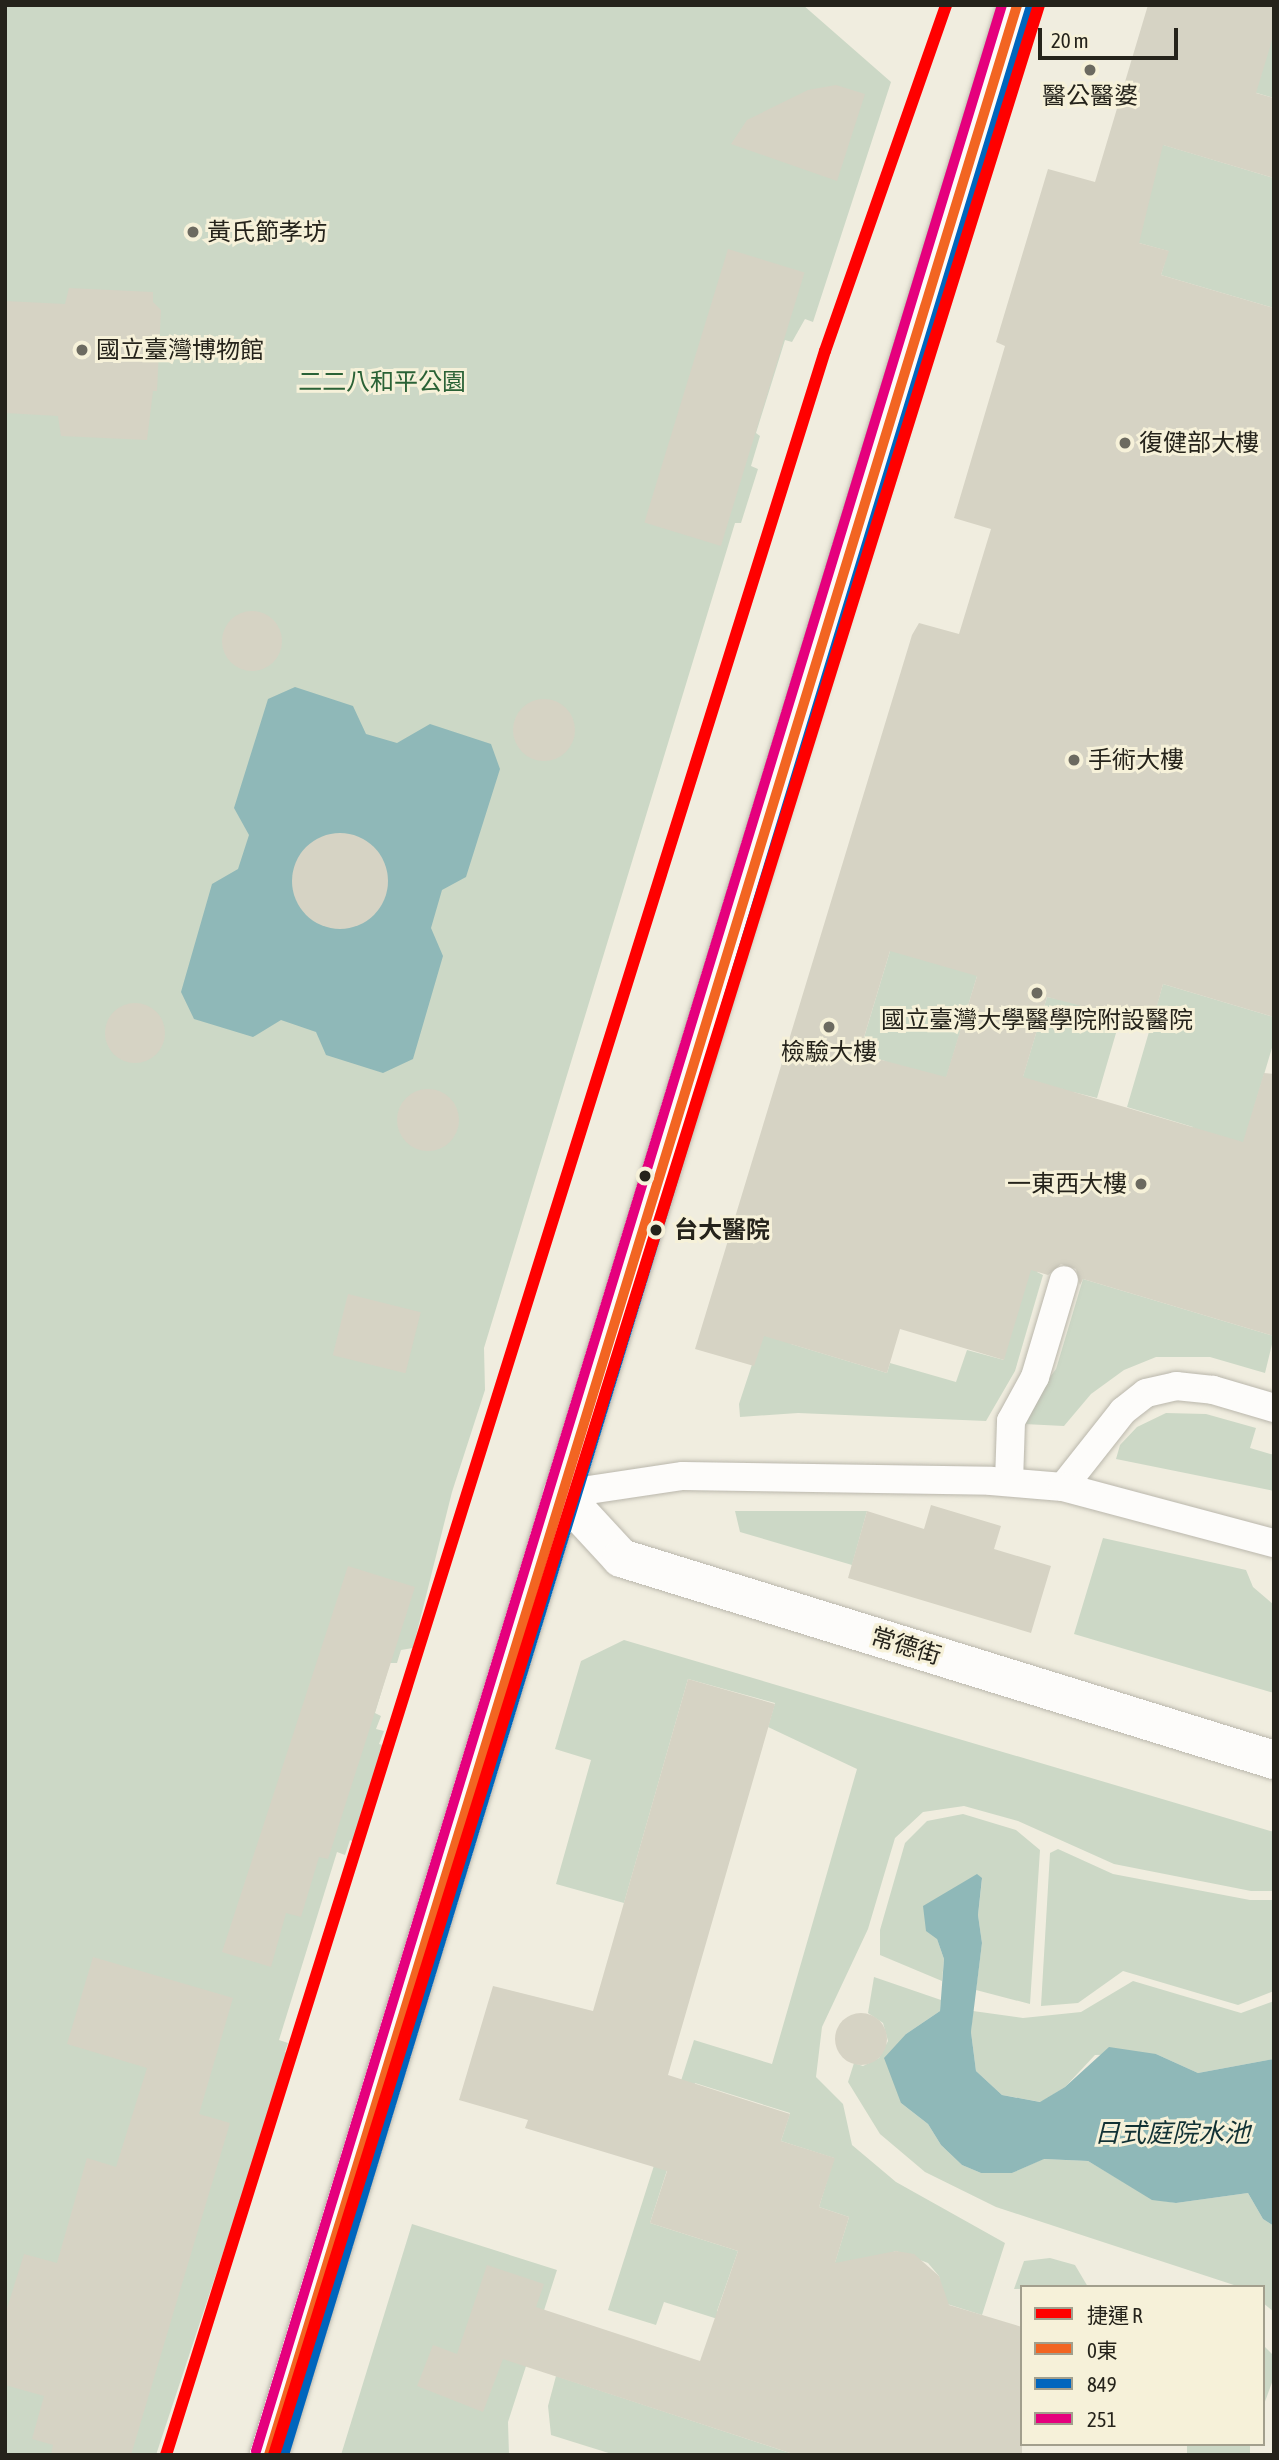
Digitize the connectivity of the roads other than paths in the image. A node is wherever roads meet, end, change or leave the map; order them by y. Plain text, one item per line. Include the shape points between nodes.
1 (1017, 5) edge
2 (1064, 1280) dead end
3 (1274, 1408) edge
4 (1009, 1482) junction
5 (1063, 1487) junction
6 (562, 1494) junction
7 (1274, 1543) edge
8 (1274, 1760) edge
9 (269, 2455) edge

1 - 6 street
2 - 4 lane via 1035,1377 1011,1421
3 - 5 lane via 1213,1390 1176,1386 1146,1393 1123,1411
4 - 5 lane
4 - 6 lane via 683,1476
5 - 7 lane
6 - 8 street, 常德街 via 621,1558
6 - 9 street

